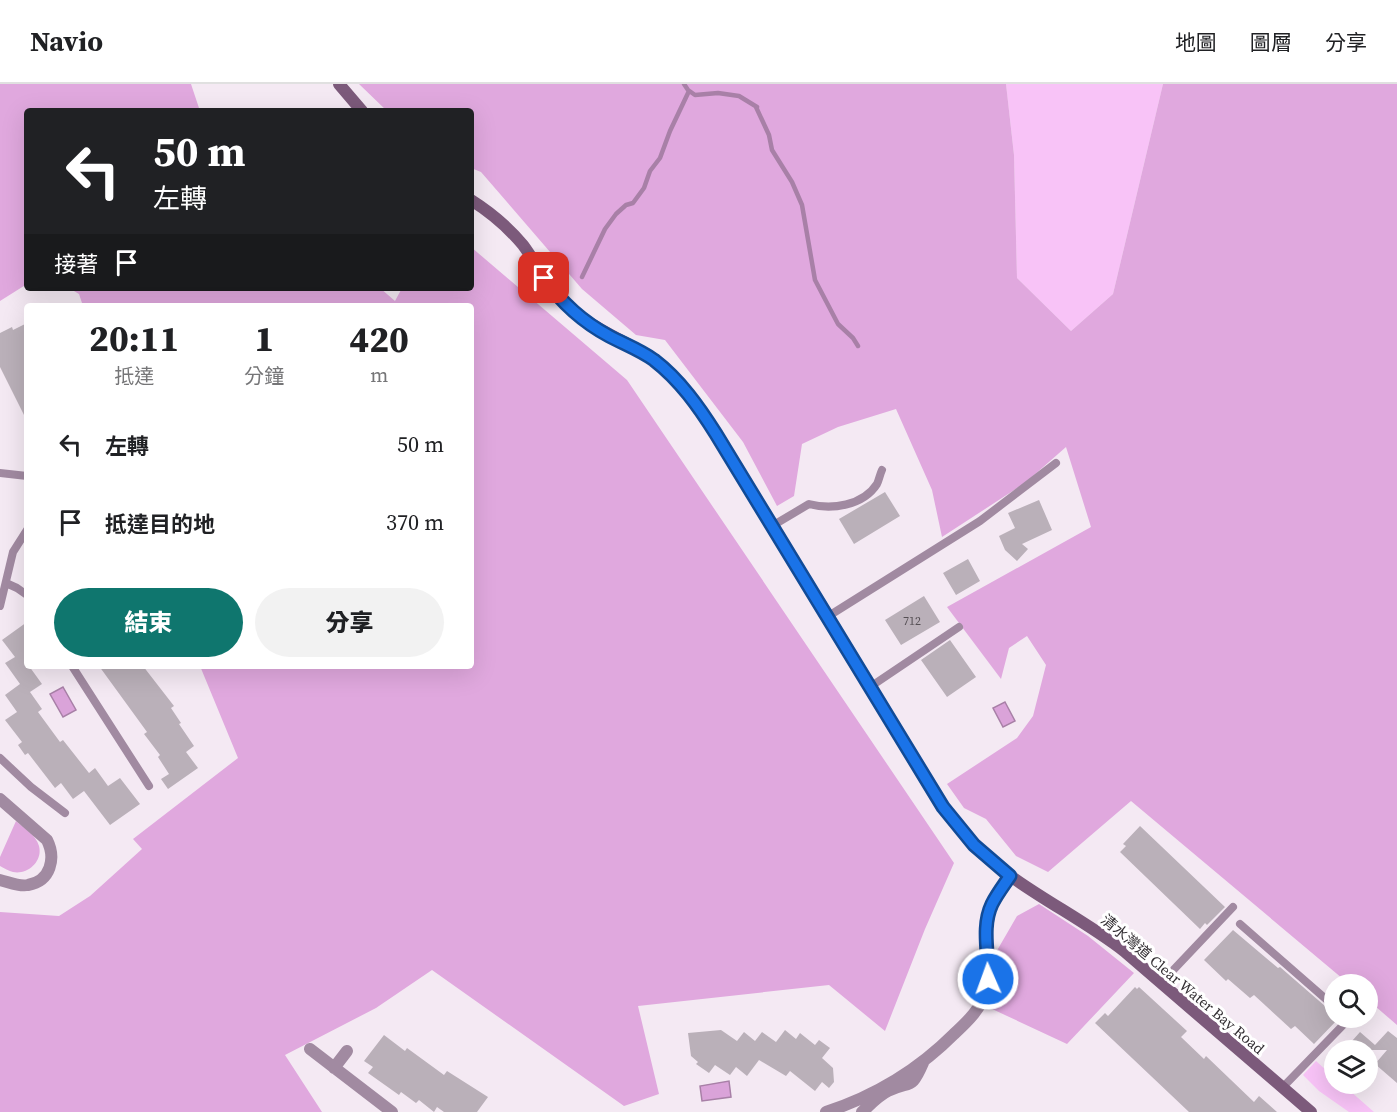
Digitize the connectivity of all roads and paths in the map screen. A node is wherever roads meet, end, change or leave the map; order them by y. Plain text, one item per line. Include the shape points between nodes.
1 (339, 84) edge
2 (359, 108) edge
3 (474, 202) edge
4 (1056, 464) dead end
5 (882, 470) dead end
6 (0, 472) edge
7 (24, 476) edge
8 (772, 526) junction
9 (24, 534) edge
10 (6, 583) junction
11 (24, 593) edge
12 (0, 606) edge
13 (827, 617) junction
14 (959, 627) dead end
15 (74, 669) edge
16 (870, 687) junction
17 (0, 758) edge
18 (149, 786) dead end
19 (0, 799) edge
20 (65, 813) dead end
21 (1010, 876) junction
22 (0, 880) edge
23 (1233, 907) dead end
24 (1240, 924) dead end
25 (1161, 982) junction
26 (1324, 997) edge
27 (1340, 1028) edge
28 (310, 1049) dead end
29 (347, 1051) dead end
30 (924, 1062) junction
31 (334, 1068) junction
32 (1283, 1087) junction
33 (392, 1112) edge
34 (826, 1112) edge
35 (862, 1112) edge
36 (1311, 1112) edge

1 - 2 main road
3 - 8 main road, 清水灣道 Clear Water Bay Road via 513,234 575,313 601,332 654,360 679,383 705,417
4 - 13 lane via 980,521
5 - 8 lane via 877,484 856,501 825,508 809,504
6 - 7 lane
8 - 13 main road, 清水灣道 Clear Water Bay Road
9 - 10 lane via 10,562
10 - 11 lane
10 - 12 lane
13 - 16 main road, 清水灣道 Clear Water Bay Road
14 - 16 lane
15 - 18 lane
16 - 21 main road, 清水灣道 Clear Water Bay Road via 954,822
17 - 20 lane
19 - 22 street via 47,840 52,858 50,868 38,882 19,885
21 - 25 main road, 清水灣道 Clear Water Bay Road via 1108,938
21 - 30 street via 988,914 988,979 983,999 965,1023
23 - 25 lane
24 - 26 lane
25 - 32 main road, 清水灣道 Clear Water Bay Road
27 - 32 lane
28 - 31 street
29 - 31 street
30 - 34 street via 873,1093
30 - 35 street via 907,1086 889,1090
31 - 33 street
32 - 36 main road, 清水灣道 Clear Water Bay Road

